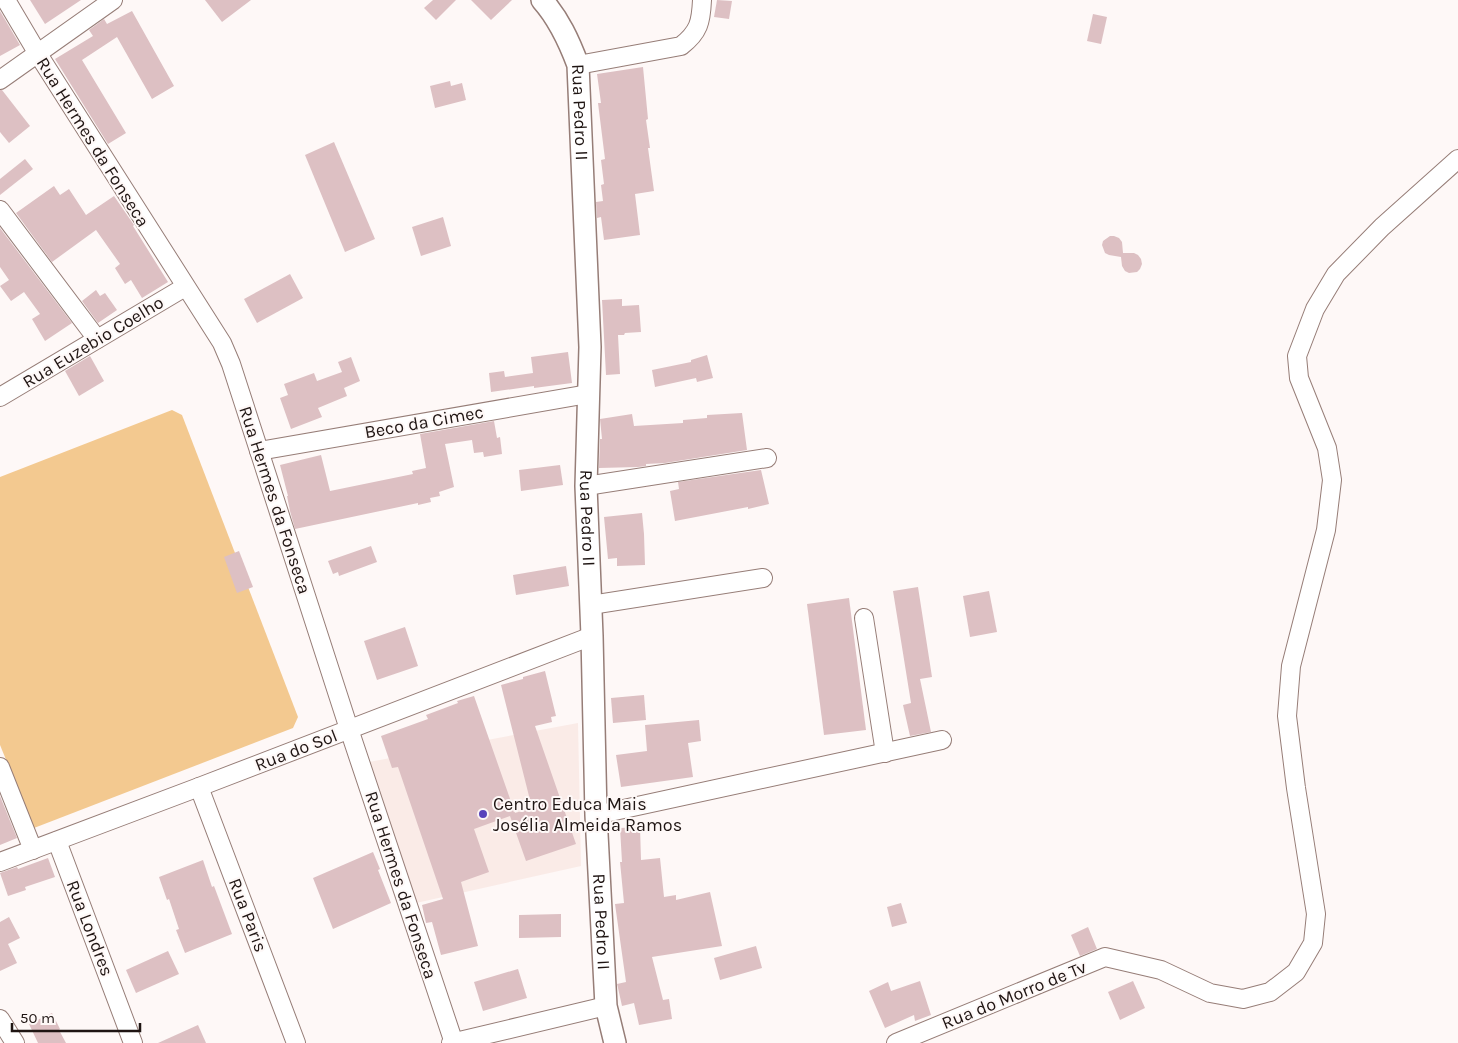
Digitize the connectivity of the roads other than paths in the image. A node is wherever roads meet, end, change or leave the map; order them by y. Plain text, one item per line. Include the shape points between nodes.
1 (6, 0) edge
2 (113, 0) edge
3 (542, 0) edge
4 (702, 0) edge
5 (38, 54) junction
6 (578, 65) junction
7 (0, 80) edge
8 (1458, 160) edge
9 (0, 210) edge
10 (185, 287) junction
11 (97, 339) junction
12 (588, 394) junction
13 (0, 397) edge
14 (259, 451) junction
15 (768, 458) dead end
16 (586, 486) junction
17 (763, 578) dead end
18 (590, 605) junction
19 (864, 618) dead end
20 (592, 636) junction
21 (349, 729) junction
22 (942, 740) dead end
23 (885, 753) junction
24 (0, 767) edge
25 (199, 787) junction
26 (596, 815) junction
27 (57, 841) junction
28 (33, 850) junction
29 (0, 862) edge
30 (606, 1006) junction
31 (0, 1019) edge
32 (15, 1043) edge
33 (134, 1043) edge
34 (296, 1043) edge
35 (453, 1043) edge
36 (615, 1043) edge
37 (896, 1043) edge

1 - 5 street, Rua Hermes da Fonseca
2 - 5 street
3 - 6 street, Rua Pedro II via 566,34
4 - 6 street via 697,30 681,46
5 - 7 street
5 - 10 street, Rua Hermes da Fonseca
6 - 12 street, Rua Pedro II via 590,347
8 - 37 street, Rua do Morro de Tv via 1382,227 1336,274 1315,309 1297,356 1299,378 1327,448 1332,480 1326,530 1291,666 1287,716 1316,914 1313,943 1296,972 1270,992 1243,999 1210,993 1161,970 1105,957
9 - 11 street
10 - 11 street, Rua Euzebio Coelho
10 - 14 street, Rua Hermes da Fonseca via 222,343
11 - 13 street, Rua Euzebio Coelho
12 - 14 street, Beco da Cimec
12 - 16 street, Rua Pedro II
14 - 21 street, Rua Hermes da Fonseca
15 - 16 street
16 - 18 street, Rua Pedro II
17 - 18 street
18 - 20 street, Rua Pedro II
19 - 23 street
20 - 21 street, Rua do Sol
20 - 26 street, Rua Pedro II
21 - 25 street, Rua do Sol
21 - 35 street, Rua Hermes da Fonseca
22 - 23 street
23 - 26 street
24 - 28 street
25 - 27 street, Rua do Sol
25 - 34 street, Rua Paris
26 - 30 street, Rua Pedro II
27 - 28 street, Rua do Sol
27 - 33 street, Rua Londres
28 - 29 street, Rua do Sol
30 - 35 street
30 - 36 street, Rua Pedro II
31 - 32 street

